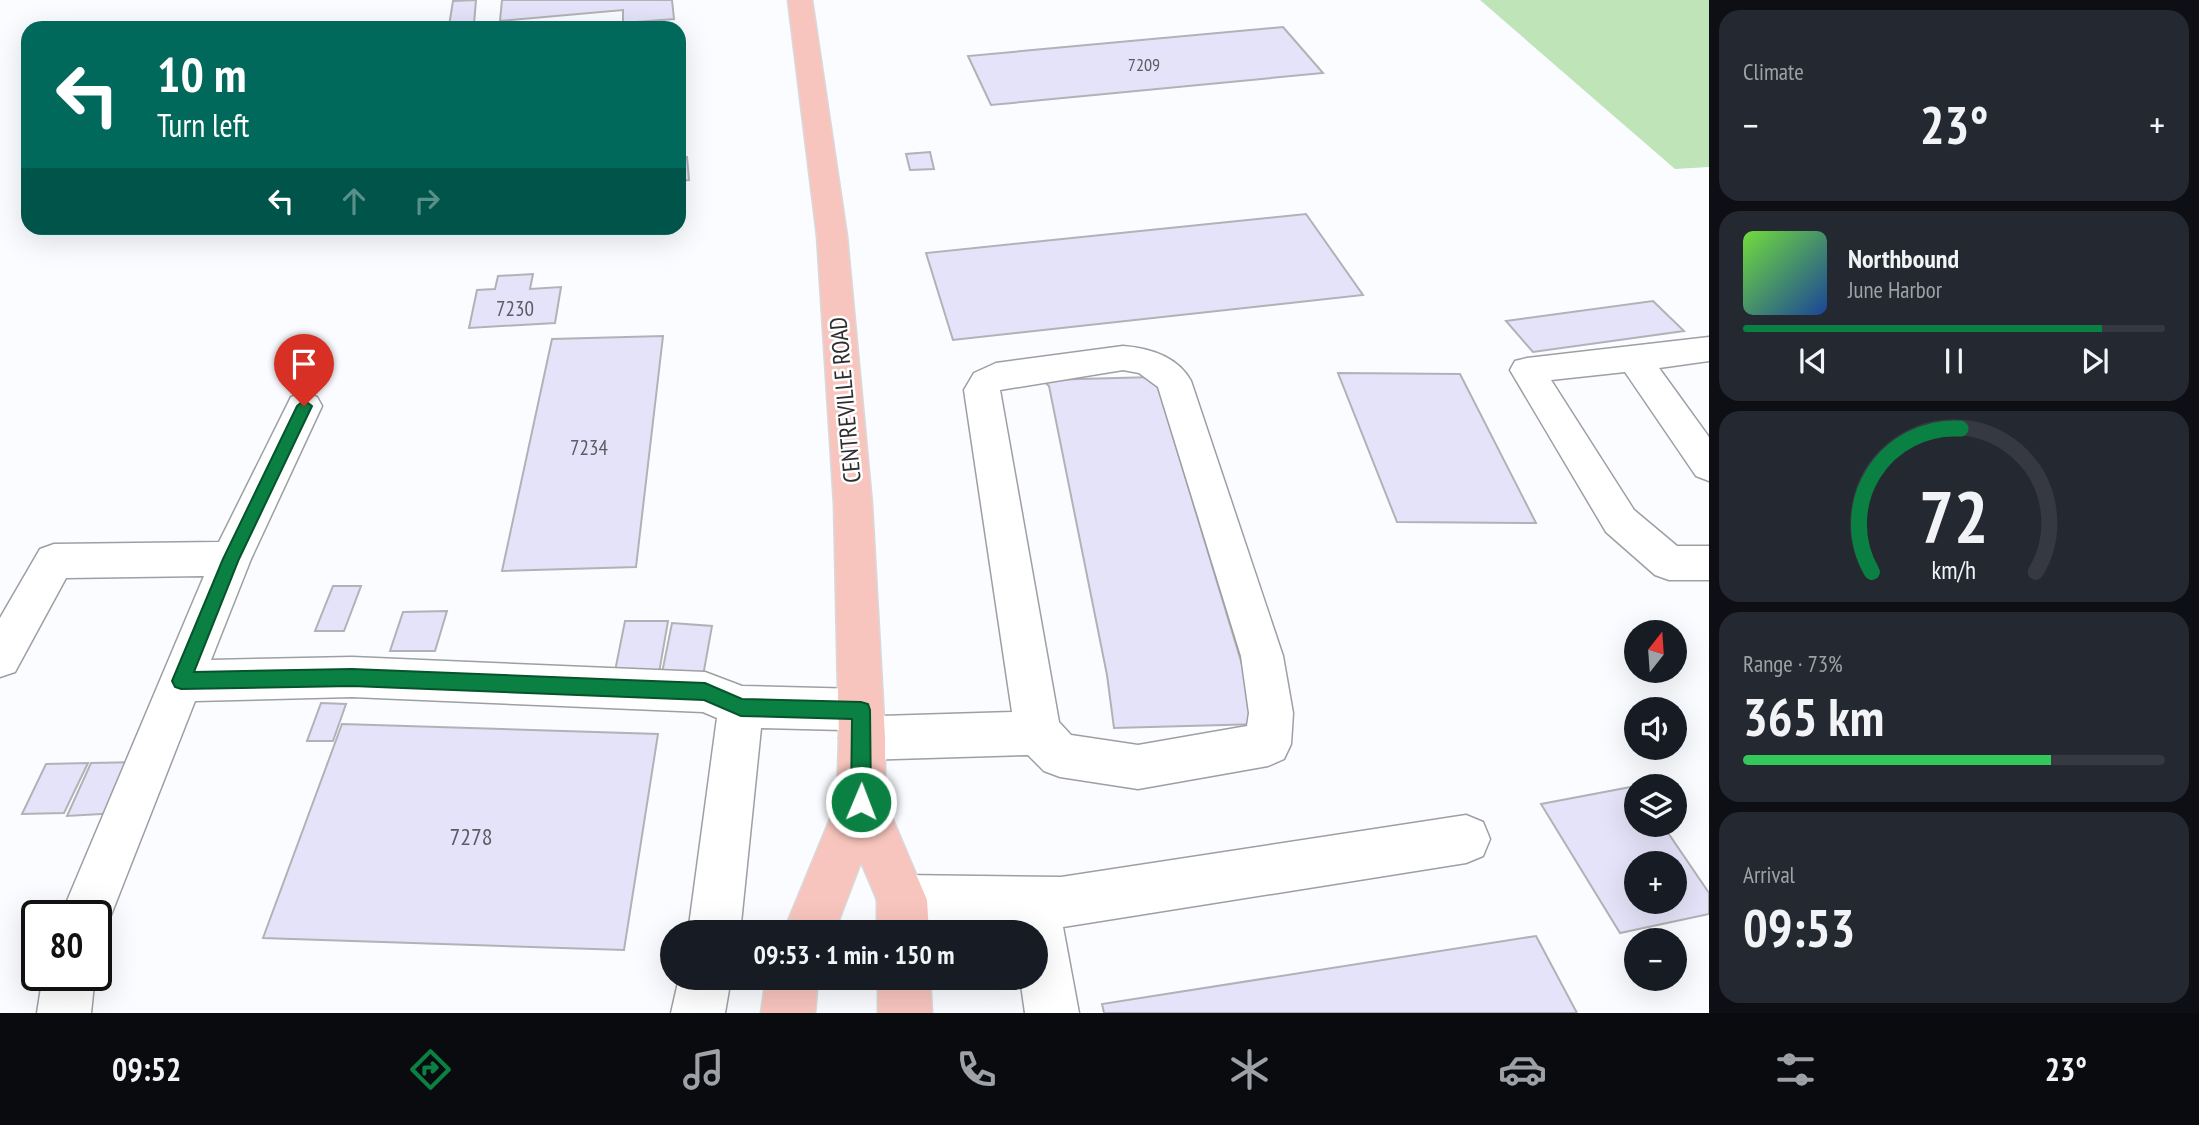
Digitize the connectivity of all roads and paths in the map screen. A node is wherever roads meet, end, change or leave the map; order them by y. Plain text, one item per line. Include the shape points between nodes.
1 (800, 0) edge
2 (1709, 349) edge
3 (1634, 359) junction
4 (304, 406) dead end
5 (1709, 466) edge
6 (231, 559) junction
7 (1709, 563) edge
8 (0, 658) edge
9 (181, 681) junction
10 (741, 707) junction
11 (862, 724) junction
12 (1038, 733) junction
13 (861, 802) junction
14 (1466, 839) dead end
15 (92, 900) edge
16 (1033, 903) junction
17 (902, 916) edge
18 (716, 920) edge
19 (813, 920) edge
20 (703, 990) edge
21 (791, 990) edge
22 (905, 990) edge
23 (67, 991) edge
24 (64, 1013) edge
25 (698, 1013) edge
26 (788, 1013) edge
27 (905, 1013) edge
28 (1052, 1013) edge

1 - 11 highway, CENTREVILLE ROAD via 832,236 853,504
2 - 3 street
3 - 5 street
3 - 7 street via 1527,370 1620,521 1669,563
4 - 6 street
6 - 8 street via 54,561
6 - 9 street
9 - 10 street via 352,677 705,692
9 - 15 street
10 - 11 street
10 - 18 street
11 - 12 street
11 - 13 highway, CENTREVILLE ROAD
12 - 12 street via 1060,755 1138,767 1268,744 1271,713 1262,656 1174,381 1141,359 996,376 982,390
13 - 17 highway, CENTREVILLE ROAD
13 - 19 highway, CENTREVILLE ROAD
14 - 16 street
16 - 17 street
16 - 28 street
20 - 25 street
21 - 26 highway
22 - 27 highway
23 - 24 street

